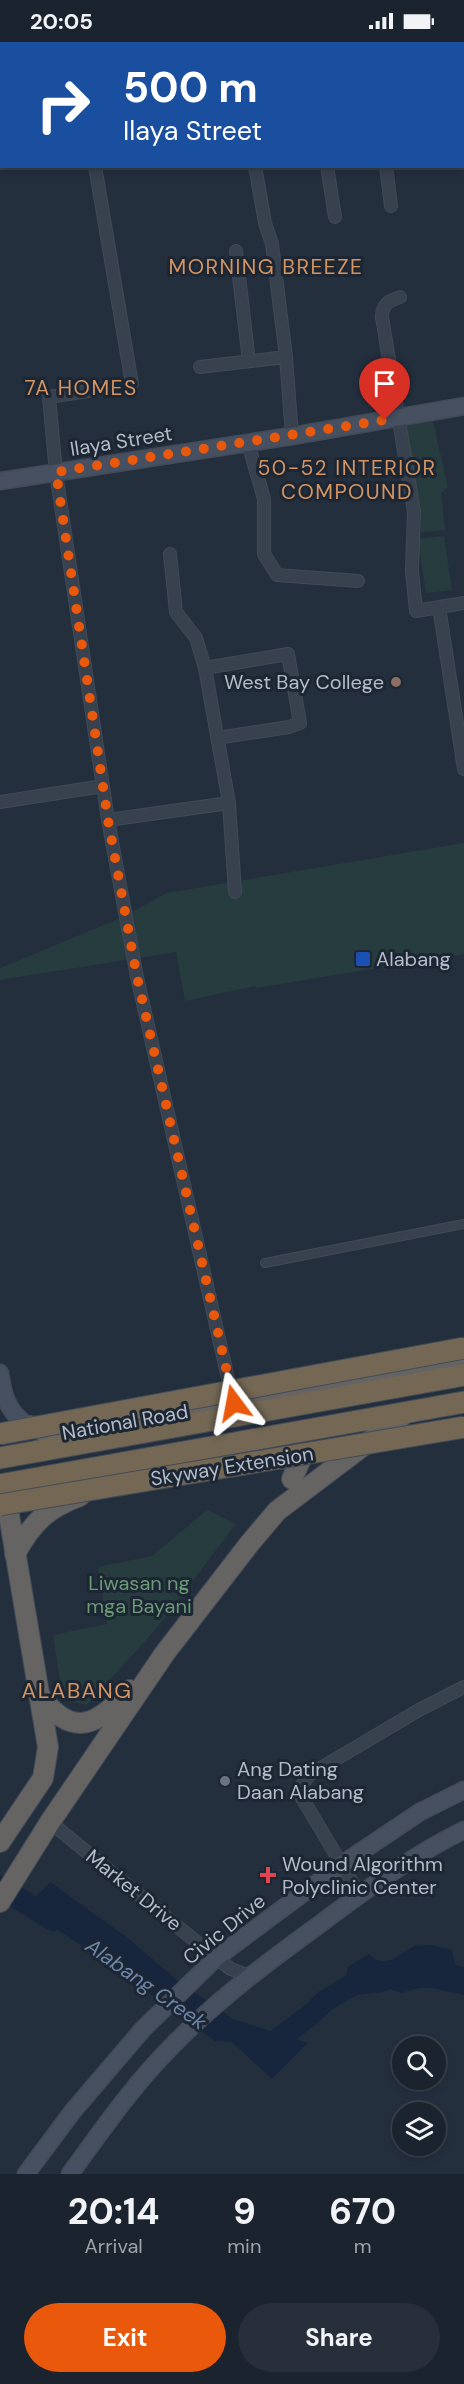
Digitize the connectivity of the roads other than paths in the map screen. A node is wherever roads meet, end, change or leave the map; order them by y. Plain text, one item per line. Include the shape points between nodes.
1 (95, 168) edge
2 (255, 168) edge
3 (327, 168) edge
4 (386, 168) edge
5 (391, 206) dead end
6 (335, 217) dead end
7 (236, 251) dead end
8 (400, 297) dead end
9 (286, 357) junction
10 (249, 361) junction
11 (200, 367) dead end
12 (464, 406) edge
13 (398, 417) junction
14 (292, 436) junction
15 (248, 443) junction
16 (56, 472) junction
17 (0, 481) edge
18 (170, 554) dead end
19 (358, 582) dead end
20 (464, 603) edge
21 (439, 607) junction
22 (205, 668) junction
23 (217, 738) junction
24 (464, 769) edge
25 (103, 786) junction
26 (0, 802) edge
27 (229, 803) junction
28 (108, 820) junction
29 (235, 892) dead end
30 (464, 1224) edge
31 (265, 1263) dead end
32 (464, 1348) edge
33 (464, 1363) edge
34 (0, 1373) edge
35 (464, 1376) edge
36 (2, 1398) edge
37 (464, 1402) edge
38 (234, 1403) junction
39 (464, 1407) edge
40 (400, 1418) junction
41 (23, 1422) junction
42 (0, 1424) edge
43 (464, 1427) edge
44 (339, 1430) junction
45 (0, 1434) edge
46 (54, 1435) junction
47 (0, 1450) edge
48 (0, 1458) edge
49 (292, 1479) junction
50 (1, 1493) edge
51 (278, 1511) junction
52 (8, 1548) edge
53 (165, 1653) junction
54 (464, 1687) edge
55 (41, 1697) junction
56 (464, 1790) edge
57 (50, 1822) junction
58 (464, 1830) edge
59 (0, 1842) edge
60 (341, 1865) junction
61 (360, 1895) junction
62 (0, 1902) edge
63 (216, 1958) junction
64 (249, 1976) junction
65 (26, 2174) edge
66 (70, 2174) edge

1 - 16 street via 132,384 49,397
2 - 9 street via 272,244
3 - 6 street
4 - 5 street
7 - 10 street
8 - 13 street via 390,300 382,310
9 - 10 street
9 - 14 street
10 - 11 street
12 - 13 main road, Ilaya Street
13 - 14 main road, Ilaya Street
13 - 21 street via 414,512 412,577 416,611
14 - 15 main road, Ilaya Street
15 - 16 main road, Ilaya Street
15 - 19 street via 264,499 264,554 277,575
16 - 17 main road, Ilaya Street
16 - 25 street
18 - 22 street via 176,612 196,638
20 - 21 street
21 - 24 street
22 - 23 street
22 - 23 street via 288,654 293,675 300,723
23 - 27 street
25 - 26 street
25 - 28 street
27 - 28 street
27 - 29 street
28 - 38 street via 137,977
30 - 31 street
32 - 45 highway, bridge
33 - 38 highway, National Road
34 - 36 main road
35 - 48 highway
36 - 41 main road
37 - 50 highway
38 - 46 highway, National Road
39 - 40 highway
40 - 44 highway
40 - 51 highway
41 - 42 highway, National Road
41 - 46 highway, National Road
43 - 50 highway, Skyway Extension, bridge
44 - 49 highway
44 - 50 highway
46 - 47 highway
49 - 51 highway
49 - 52 highway via 300,1464 297,1456 98,1490 56,1506
50 - 52 highway
51 - 53 highway
52 - 55 highway
53 - 55 highway via 115,1706 82,1723 70,1723 54,1715
53 - 57 highway
54 - 60 street via 309,1774 302,1785 302,1798
55 - 59 highway via 48,1748 43,1778
56 - 60 main road, Civic Drive via 420,1812
57 - 62 highway
57 - 63 street, Market Drive
58 - 61 main road
60 - 61 street
60 - 63 main road, Civic Drive
61 - 64 main road
63 - 64 street, Market Drive
63 - 65 main road, Civic Drive via 143,2029
64 - 66 main road via 171,2047

